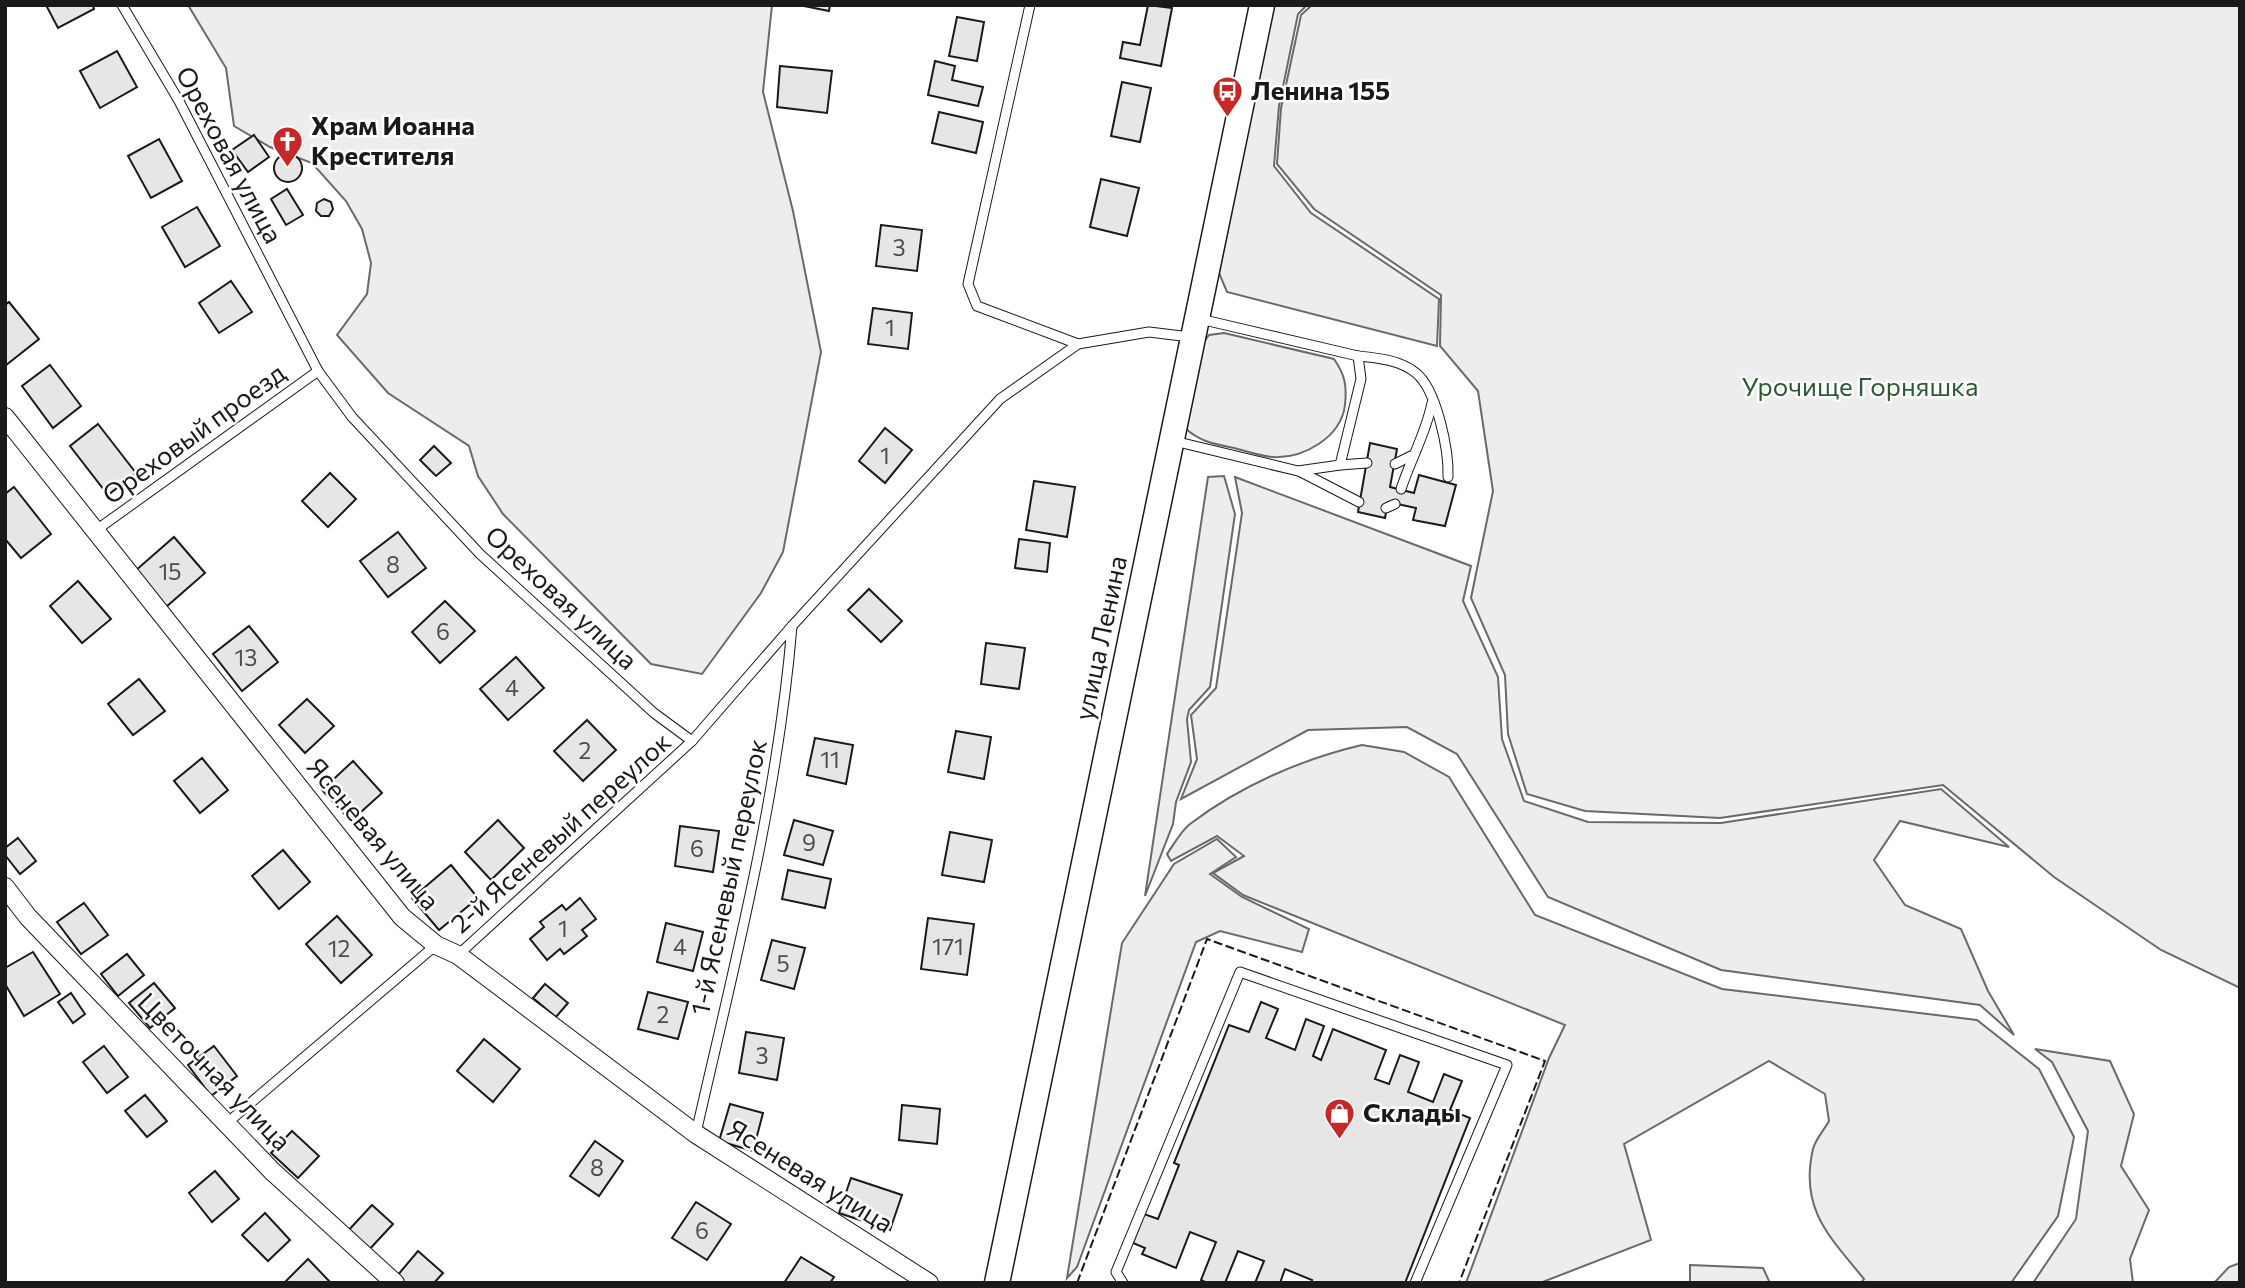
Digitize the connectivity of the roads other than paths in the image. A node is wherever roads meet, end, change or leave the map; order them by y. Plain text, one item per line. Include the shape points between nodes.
1 (122, 5) edge
2 (1030, 5) edge
3 (1262, 5) edge
4 (1194, 327) junction
5 (1078, 344) junction
6 (1358, 356) junction
7 (318, 371) junction
8 (1432, 402) junction
9 (5, 417) edge
10 (1172, 441) junction
11 (1411, 456) junction
12 (1367, 463) dead end
13 (1395, 464) dead end
14 (1340, 465) junction
15 (1298, 471) junction
16 (1448, 477) dead end
17 (1401, 489) dead end
18 (1359, 502) dead end
19 (95, 531) junction
20 (792, 626) junction
21 (692, 741) junction
22 (5, 887) edge
23 (436, 945) junction
24 (458, 956) junction
25 (227, 1122) junction
26 (695, 1134) junction
27 (395, 1283) edge
28 (929, 1283) edge
29 (997, 1283) edge
30 (1123, 1283) edge
31 (1415, 1283) edge

1 - 7 lane, Ореховая улица via 179,101
2 - 5 lane via 968,284 977,306
3 - 4 main road, улица Ленина
4 - 5 lane
4 - 6 lane
4 - 10 main road, улица Ленина
5 - 20 lane via 1000,400
6 - 8 lane via 1399,363 1417,373
6 - 14 lane via 1361,379
7 - 19 lane, Ореховый проезд
7 - 21 lane, Ореховая улица via 352,418 481,554 654,713
8 - 11 lane via 1428,423
8 - 16 lane via 1449,457
9 - 19 street, Ясеневая улица
10 - 15 lane
10 - 29 main road, улица Ленина
11 - 13 lane
11 - 17 lane
12 - 14 lane
14 - 15 lane
15 - 18 lane
19 - 23 street, Ясеневая улица via 402,916
20 - 21 lane
20 - 26 lane, 1-й Ясеневый переулок via 785,709
21 - 24 lane, 2-й Ясеневый переулок
22 - 25 street, Цветочная улица via 28,917
23 - 24 street, Ясеневая улица
23 - 25 lane
24 - 26 street, Ясеневая улица
25 - 27 street, Цветочная улица via 272,1171
26 - 28 street, Ясеневая улица
30 - 31 lane via 1115,1272 1240,972 1507,1065

